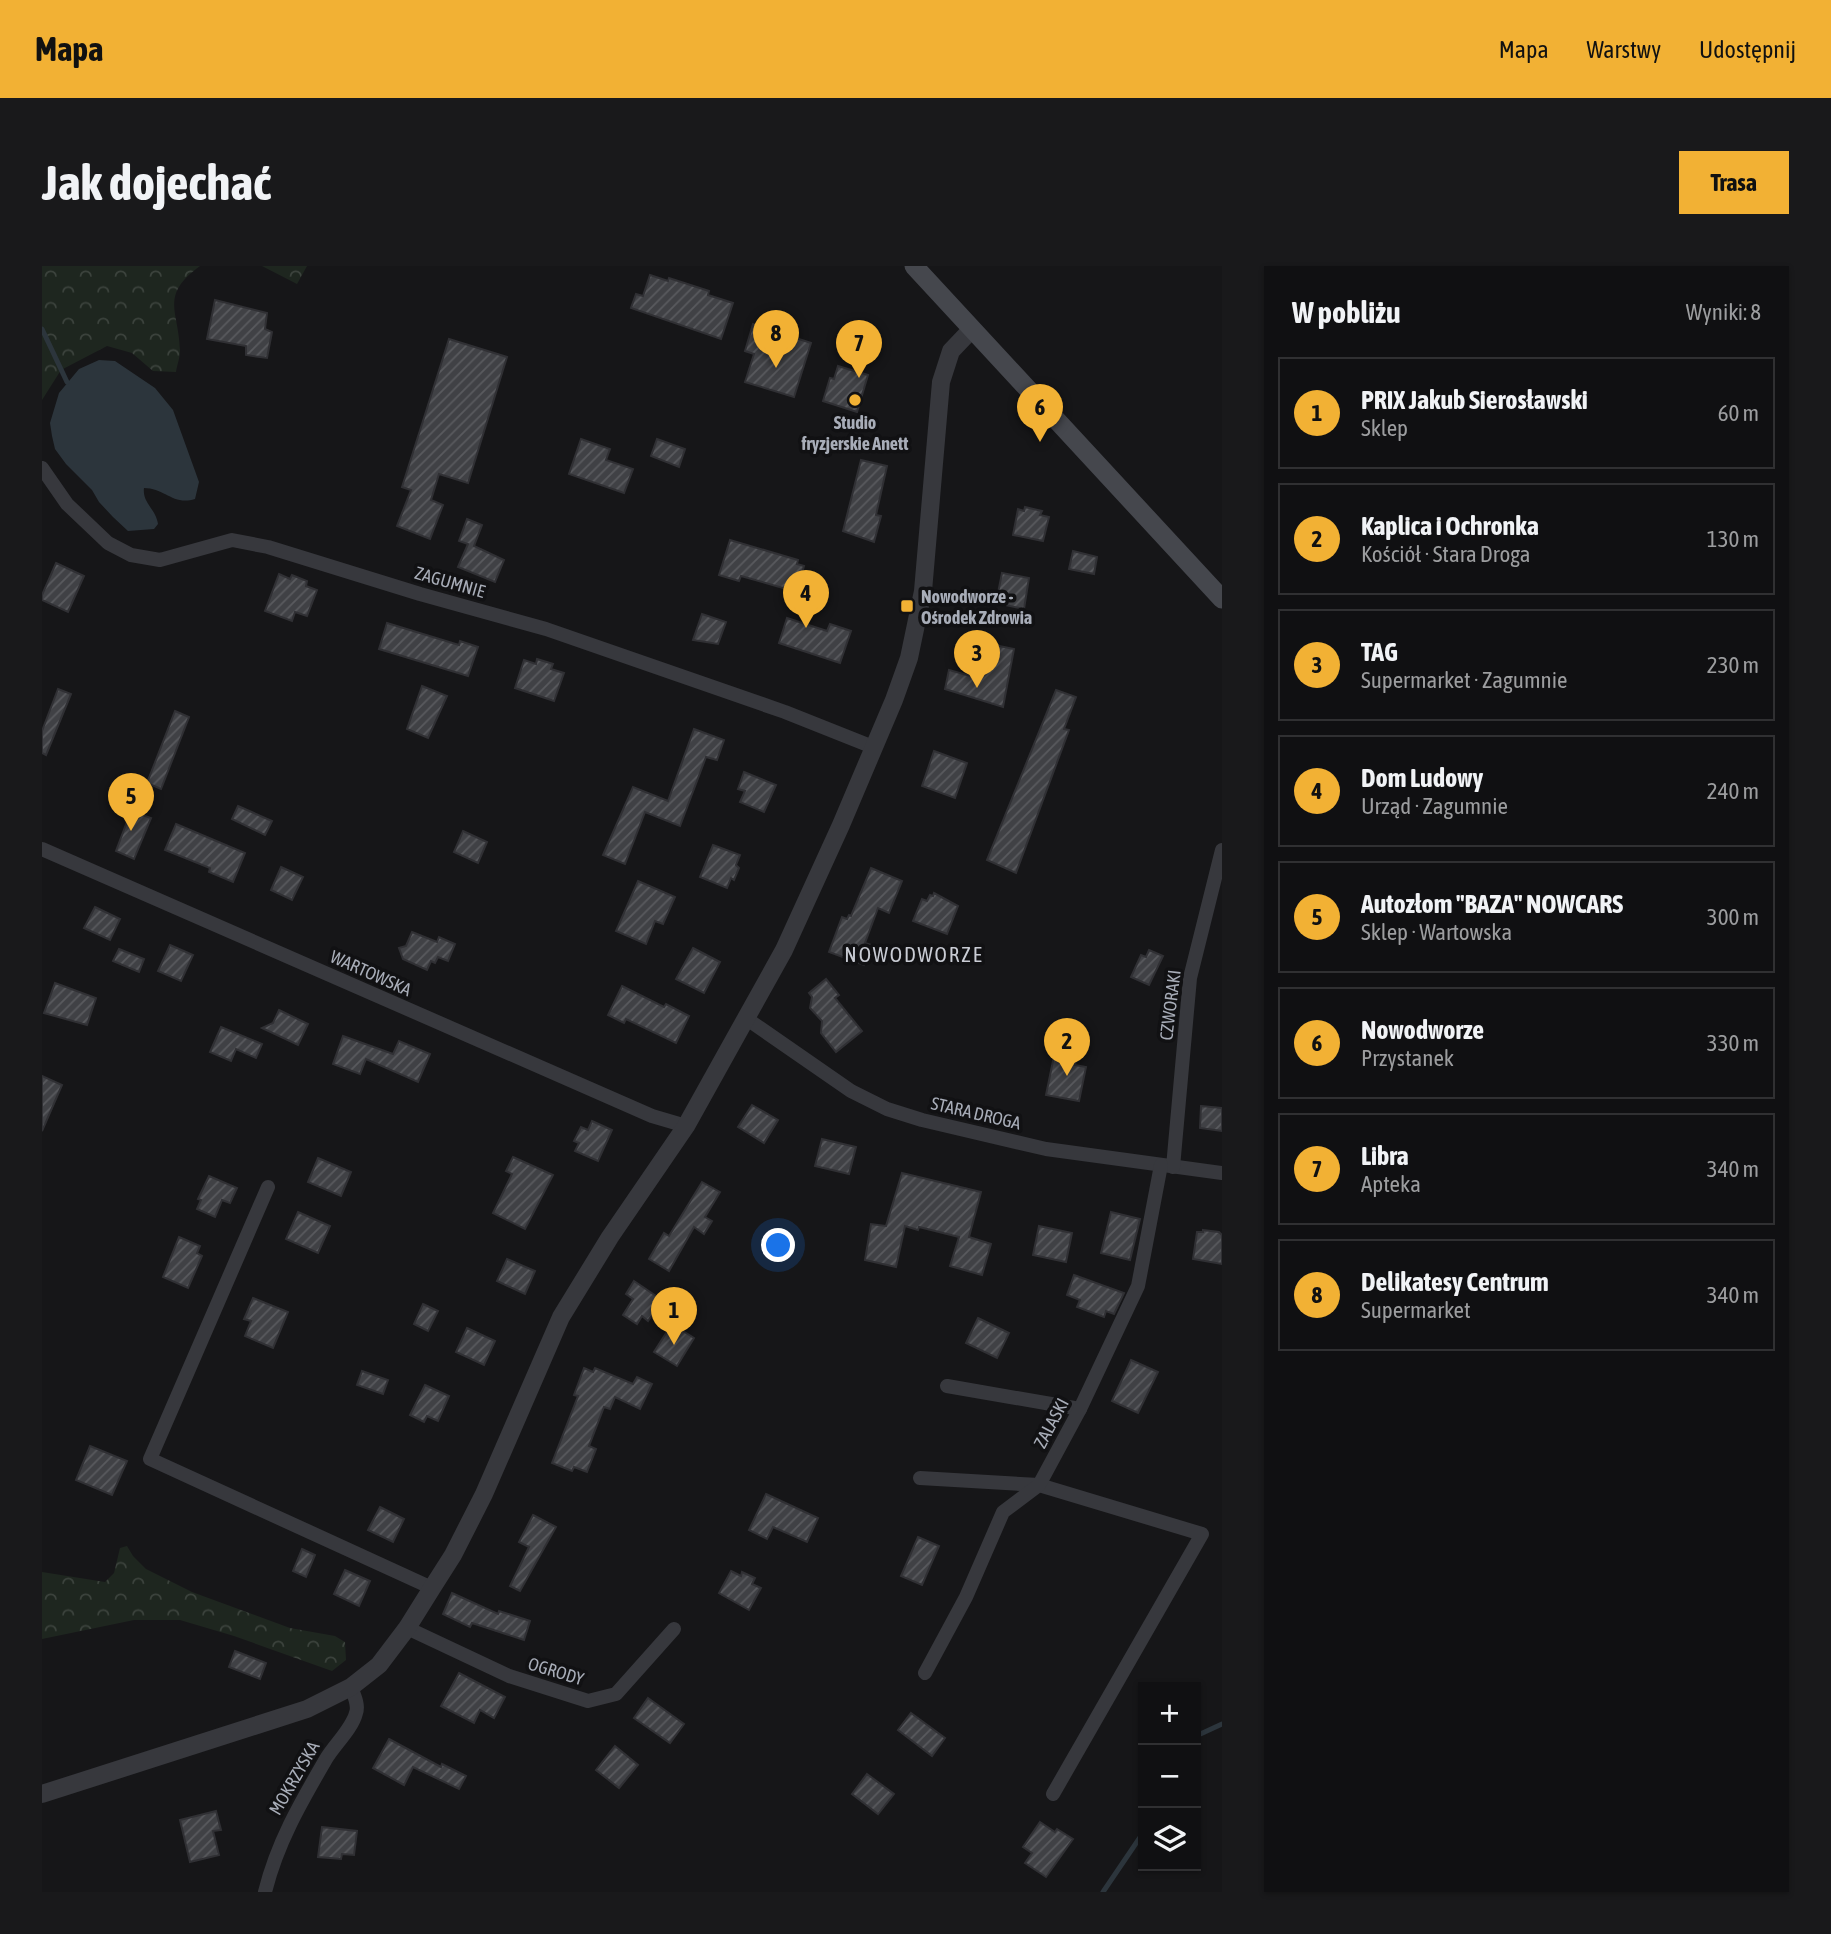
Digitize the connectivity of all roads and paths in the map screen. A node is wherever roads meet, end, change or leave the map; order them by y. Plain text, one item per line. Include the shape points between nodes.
1 (914, 266) edge
2 (971, 330) junction
3 (42, 468) edge
4 (1222, 599) edge
5 (873, 747) junction
6 (42, 849) edge
7 (1222, 850) edge
8 (747, 1019) junction
9 (686, 1126) junction
10 (1167, 1166) junction
11 (1222, 1173) edge
12 (268, 1187) dead end
13 (947, 1386) dead end
14 (1080, 1409) junction
15 (920, 1478) dead end
16 (1039, 1485) junction
17 (432, 1588) junction
18 (407, 1628) junction
19 (674, 1629) dead end
20 (925, 1673) dead end
21 (351, 1687) junction
22 (42, 1794) edge
23 (1053, 1794) dead end
24 (265, 1892) edge

1 - 2 main road
2 - 4 main road
2 - 5 street via 951,351 943,375 923,590 909,658
3 - 5 street, ZAGUMNIE via 67,503 107,543 131,555 160,560 232,540 268,547 546,629
5 - 8 street via 789,938
6 - 9 street, WARTOWSKA via 652,1116
7 - 10 street, CZWORAKI via 1191,978
8 - 9 street
8 - 10 street, STARA DROGA via 851,1091 887,1109 1045,1149
9 - 17 street via 561,1317 484,1494
10 - 11 street, STARA DROGA
10 - 14 street, ZALASKI via 1138,1286
12 - 17 street via 150,1459
13 - 14 street
14 - 16 street, ZALASKI
15 - 16 street
16 - 20 street, ZALASKI via 1003,1512 966,1597
16 - 23 street via 1202,1534
17 - 18 street
18 - 19 street, OGRODY via 509,1676 588,1701 616,1694
18 - 21 street via 379,1665
21 - 22 street via 307,1709
21 - 24 street, MOKRZYSKA via 356,1716 296,1811 273,1860

